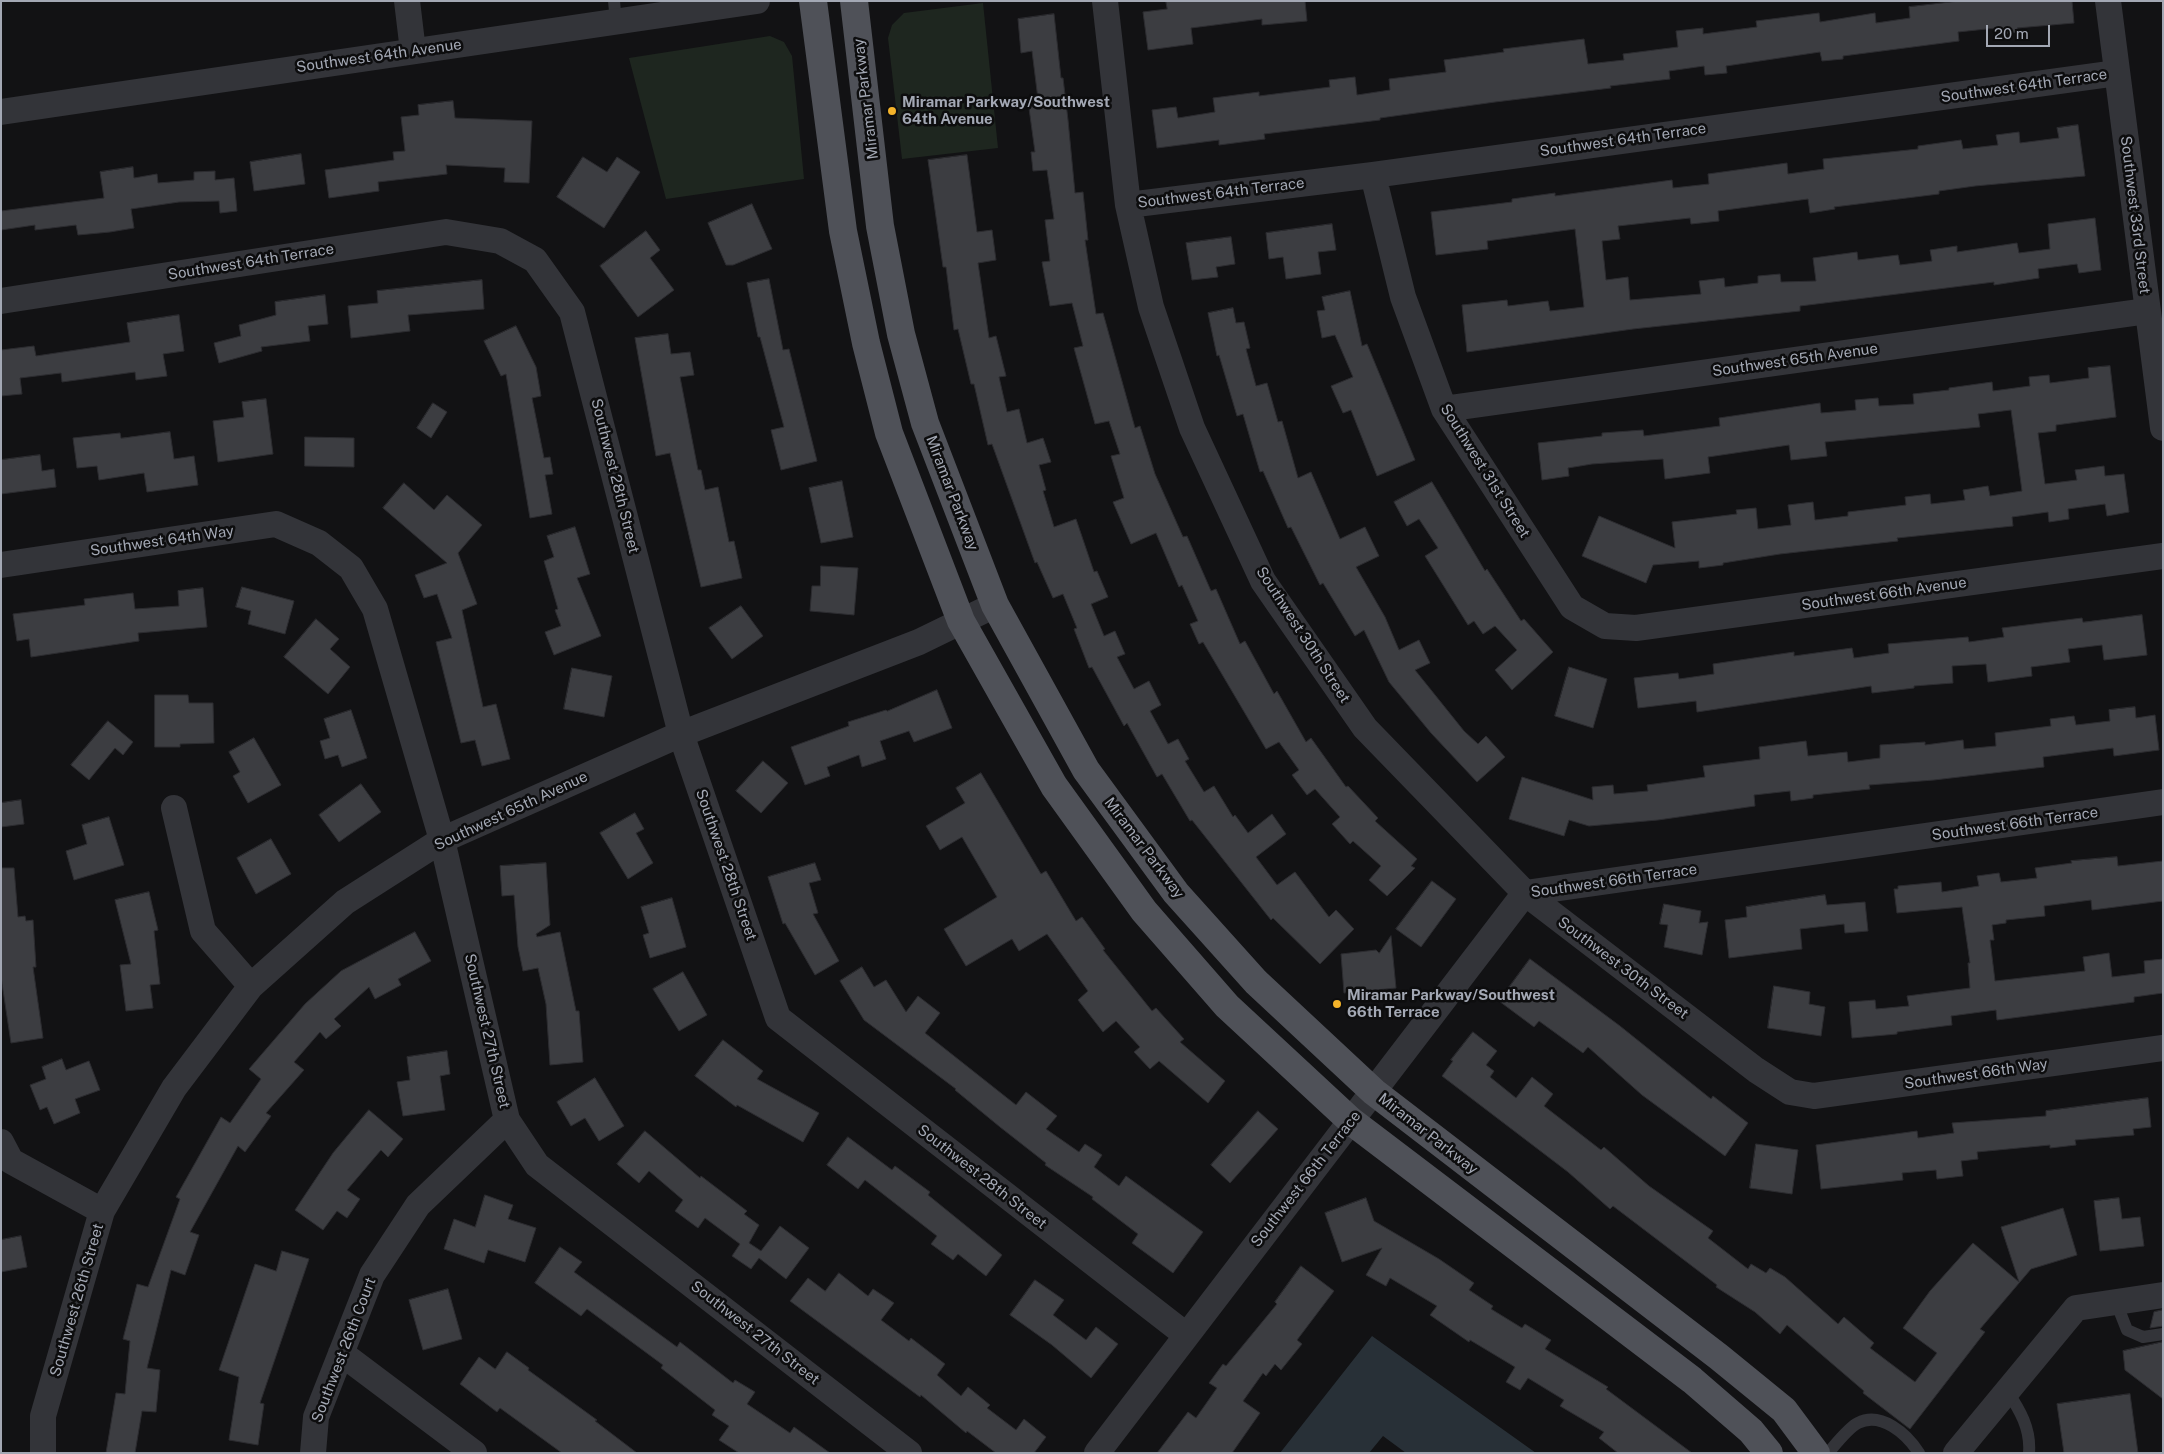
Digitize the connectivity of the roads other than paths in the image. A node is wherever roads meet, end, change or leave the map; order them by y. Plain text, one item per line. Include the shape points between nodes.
1 (407, 1) edge
2 (757, 1) edge
3 (814, 1) edge
4 (854, 1) edge
5 (1105, 1) edge
6 (2108, 1) edge
7 (615, 12) edge
8 (413, 51) junction
9 (2117, 73) junction
10 (1, 112) edge
11 (1373, 175) junction
12 (1128, 205) junction
13 (500, 241) joint
14 (1, 301) edge
15 (2147, 311) junction
16 (1444, 409) junction
17 (2163, 428) edge
18 (319, 543) joint
19 (2163, 556) edge
20 (1, 565) edge
21 (995, 605) junction
22 (961, 621) junction
23 (1605, 626) joint
24 (681, 734) junction
25 (2163, 802) edge
26 (174, 808) dead end
27 (442, 840) junction
28 (1525, 893) junction
29 (251, 986) junction
30 (2163, 1048) edge
31 (1374, 1092) junction
32 (1790, 1092) joint
33 (508, 1120) junction
34 (1351, 1121) junction
35 (1, 1142) edge
36 (102, 1211) junction
37 (2163, 1295) edge
38 (2116, 1302) junction
39 (2163, 1334) edge
40 (1186, 1335) junction
41 (341, 1353) junction
42 (2007, 1391) junction
43 (43, 1453) edge
44 (313, 1453) edge
45 (474, 1453) edge
46 (909, 1453) edge
47 (1097, 1453) edge
48 (1769, 1453) edge
49 (1816, 1453) edge
50 (1828, 1453) edge
51 (1919, 1453) edge
52 (1956, 1453) edge
53 (2029, 1453) edge

1 - 8 street
2 - 7 street, Southwest 64th Avenue
3 - 22 main road via 843,231 866,343 889,434
4 - 21 main road, Miramar Parkway via 880,226 901,334 924,423
5 - 12 street, Southwest 30th Street
6 - 9 street, Southwest 33rd Street
7 - 8 street, Southwest 64th Avenue
8 - 10 street, Southwest 64th Avenue
9 - 11 street, Southwest 64th Terrace
9 - 15 street, Southwest 33rd Street
11 - 12 street, Southwest 64th Terrace
11 - 16 street, Southwest 31st Street via 1403,296
12 - 28 street, Southwest 30th Street via 1151,307 1192,428 1264,581 1365,728
13 - 14 street, Southwest 64th Terrace via 446,232
13 - 24 street, Southwest 28th Street via 535,260 572,312
15 - 16 street, Southwest 65th Avenue
15 - 17 street, Southwest 33rd Street
16 - 23 street, Southwest 31st Street via 1572,607
18 - 20 street, Southwest 64th Way via 276,524
18 - 27 street, Southwest 27th Street via 351,568 376,609
19 - 23 street, Southwest 66th Avenue via 1636,628
21 - 22 street, Southwest 65th Avenue
21 - 31 main road, Miramar Parkway via 1086,770 1176,893 1256,982
22 - 24 street, Southwest 65th Avenue via 919,642
22 - 34 main road via 1054,786 1144,911 1227,1006
24 - 27 street, Southwest 65th Avenue
24 - 40 street, Southwest 28th Street via 778,1018
25 - 28 street, Southwest 66th Terrace
26 - 29 street via 203,931
27 - 29 street, Southwest 65th Avenue via 346,902
27 - 33 street, Southwest 27th Street
28 - 31 street, Southwest 66th Terrace
28 - 32 street, Southwest 30th Street via 1756,1070
29 - 36 street, Southwest 65th Avenue via 174,1088
30 - 32 street, Southwest 66th Way via 1814,1096
31 - 34 street, Southwest 66th Terrace
31 - 49 main road, Miramar Parkway via 1726,1362 1784,1410
33 - 41 street, Southwest 26th Court via 418,1205 372,1275
33 - 46 street, Southwest 27th Street via 537,1165
34 - 40 street, Southwest 66th Terrace
34 - 48 main road via 1692,1380 1751,1431
35 - 36 street, Southwest 26th Street via 11,1161
36 - 43 street, Southwest 26th Street via 43,1416
37 - 38 street
38 - 39 lane via 2127,1330 2144,1337
38 - 42 street via 2076,1308
40 - 47 street, Southwest 66th Terrace
41 - 44 street, Southwest 26th Court via 316,1417
41 - 45 street
42 - 52 street
42 - 53 lane via 2018,1407 2030,1437
50 - 51 lane via 1858,1423 1878,1419 1898,1430

